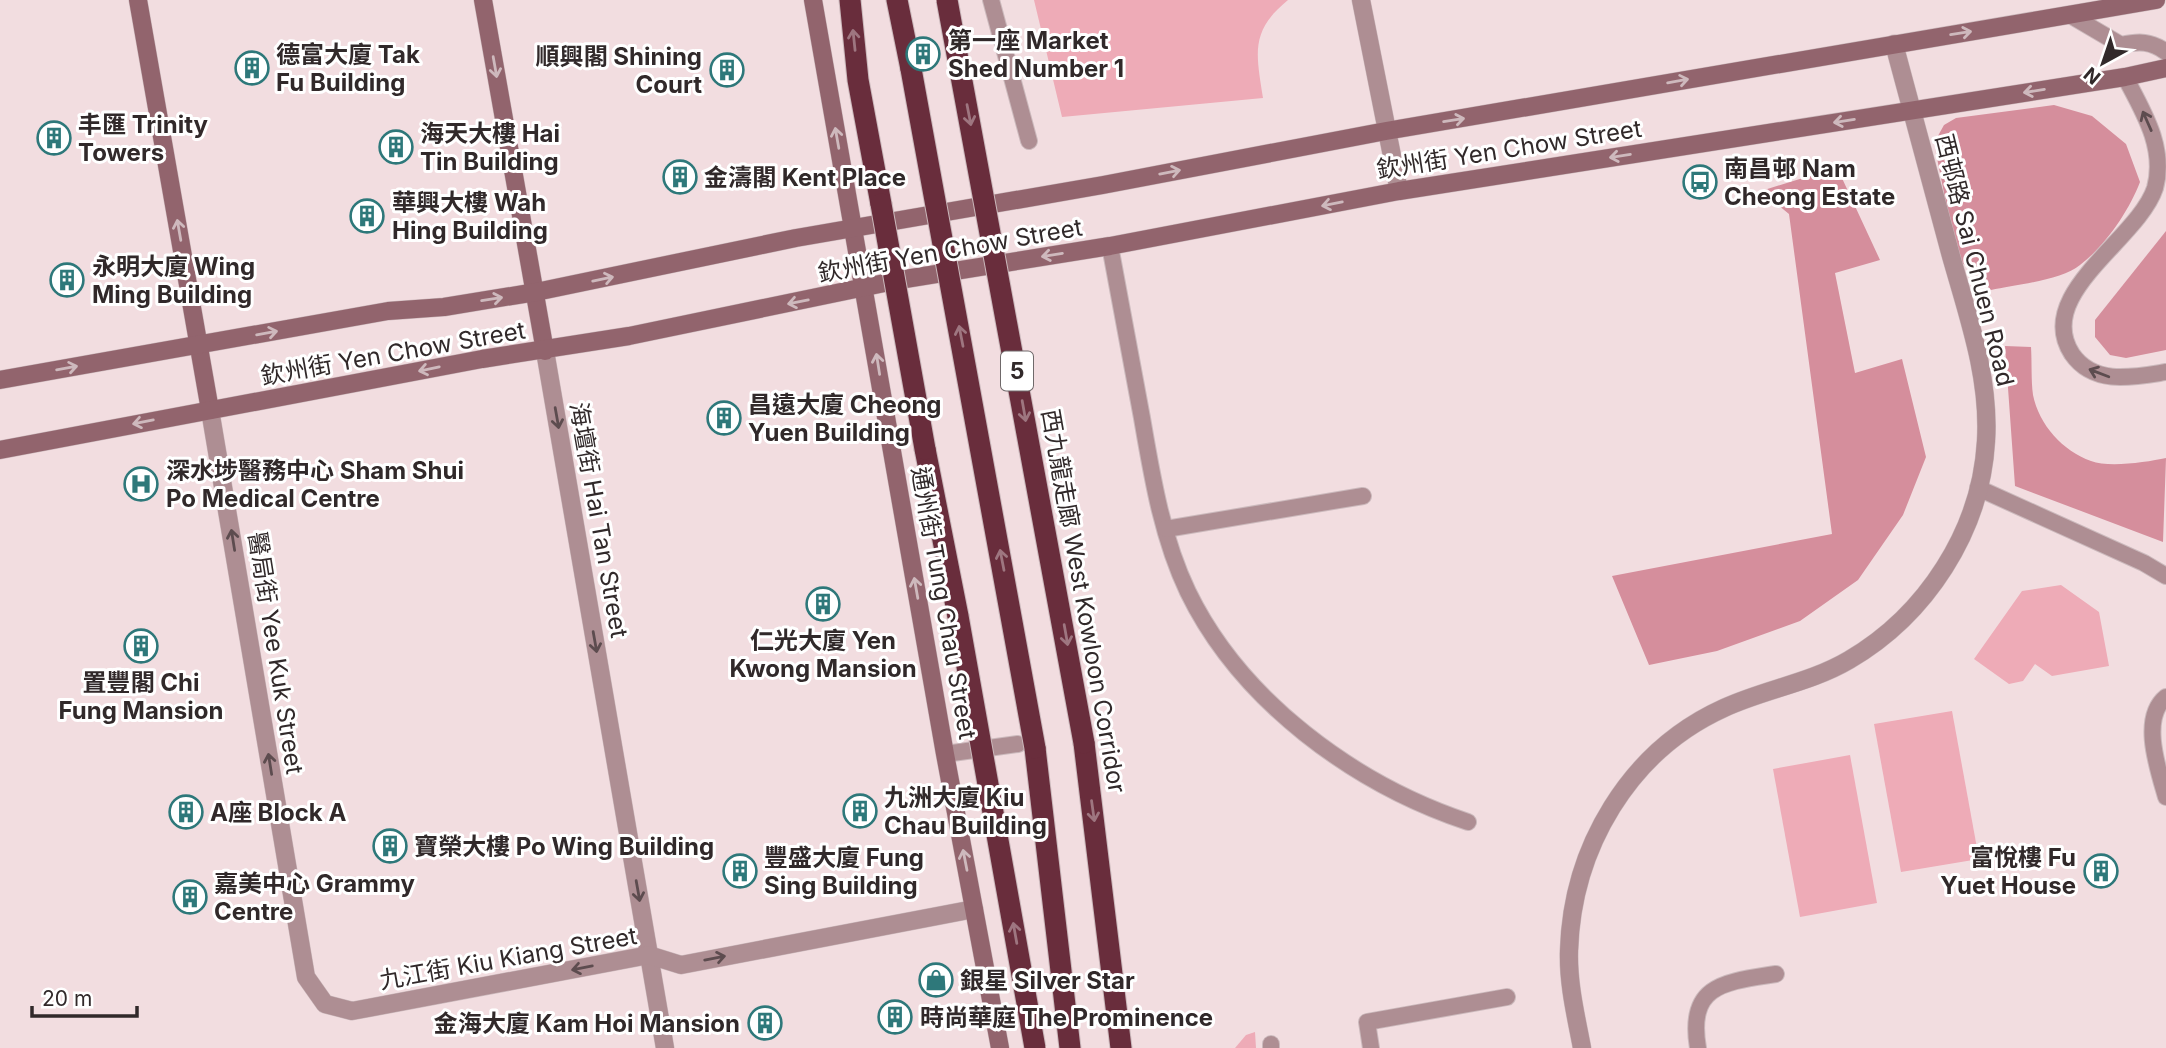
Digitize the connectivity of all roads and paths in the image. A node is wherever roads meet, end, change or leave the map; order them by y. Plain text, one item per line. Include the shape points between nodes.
1 (138, 0) edge
2 (483, 0) edge
3 (813, 0) edge
4 (850, 0) edge
5 (897, 0) edge
6 (947, 0) edge
7 (991, 0) edge
8 (1361, 0) edge
9 (2156, 0) edge
10 (2070, 15) junction
11 (1894, 44) junction
12 (2166, 52) edge
13 (2166, 68) edge
14 (2125, 77) junction
15 (1912, 110) junction
16 (1386, 131) junction
17 (1029, 141) dead end
18 (1399, 191) junction
19 (853, 229) junction
20 (1110, 246) junction
21 (865, 289) junction
22 (536, 292) junction
23 (200, 345) junction
24 (545, 351) junction
25 (2166, 372) edge
26 (0, 380) edge
27 (210, 410) junction
28 (0, 450) edge
29 (1978, 488) junction
30 (1363, 496) dead end
31 (1166, 529) junction
32 (2166, 576) edge
33 (2166, 697) edge
34 (1018, 744) dead end
35 (945, 754) junction
36 (2166, 797) edge
37 (1468, 822) dead end
38 (974, 909) junction
39 (649, 955) junction
40 (1776, 974) dead end
41 (1507, 997) dead end
42 (339, 1009) joint
43 (666, 1048) edge
44 (1000, 1048) edge
45 (1035, 1048) edge
46 (1070, 1048) edge
47 (1121, 1048) edge
48 (1371, 1048) edge
49 (1581, 1048) edge
50 (1698, 1048) edge

23 -> 1 main road, 醫局街 Yee Kuk Street
2 -> 22 main road, 海壇街 Hai Tan Street
19 -> 3 main road, 通州街 Tung Chau Street
45 -> 4 highway, bridge via 859,80
46 -> 5 highway, 5, bridge via 1020,660
6 -> 47 highway, 西九龍走廊 West Kowloon Corridor / 5, bridge via 1071,664
7 - 17 lane
8 - 16 street
9 - 10 main road, 欽州街 Yen Chow Street
11 -> 10 main road, 欽州街 Yen Chow Street
10 - 12 lane via 2121,45 2139,41
11 - 15 street, 西邨路 Sai Chuen Road
16 -> 11 main road, 欽州街 Yen Chow Street
13 - 14 main road, 欽州街 Yen Chow Street
14 -> 15 main road, 欽州街 Yen Chow Street
25 -> 14 lane via 2120,378 2095,373 2073,356 2063,330 2068,301 2140,213 2155,187 2157,143
15 -> 18 main road, 欽州街 Yen Chow Street
15 - 29 street, 西邨路 Sai Chuen Road via 1982,371 1986,441
16 - 18 street
19 -> 16 main road, 欽州街 Yen Chow Street
18 -> 20 main road, 欽州街 Yen Chow Street
19 - 21 main road, 通州街 Tung Chau Street
22 -> 19 main road, 欽州街 Yen Chow Street
20 -> 21 main road, 欽州街 Yen Chow Street
20 - 31 lane
21 -> 24 main road, 欽州街 Yen Chow Street
35 -> 21 main road, 通州街 Tung Chau Street
23 -> 22 main road, 欽州街 Yen Chow Street via 388,311
22 - 24 main road, 海壇街 Hai Tan Street
26 -> 23 main road, 欽州街 Yen Chow Street
23 - 27 main road, 醫局街 Yee Kuk Street
24 -> 27 main road, 欽州街 Yen Chow Street
24 -> 39 street, 海壇街 Hai Tan Street
27 -> 28 main road, 欽州街 Yen Chow Street
42 -> 27 street, 醫局街 Yee Kuk Street via 320,999 306,976
29 - 32 lane
29 - 49 street, 西邨路 Sai Chuen Road via 1958,544 1941,574 1895,627 1821,675 1755,695 1693,724 1641,768 1620,795 1587,855 1571,921 1571,988
30 - 31 lane
31 - 37 lane via 1188,592 1228,655 1288,720 1351,766 1433,810
33 - 36 lane via 2157,704 2152,718
34 - 35 lane
38 -> 35 main road, 通州街 Tung Chau Street
39 -> 38 street, 九江街 Kiu Kiang Street via 681,965
38 - 44 main road, 通州街 Tung Chau Street
39 -> 42 street, 九江街 Kiu Kiang Street via 367,1008
39 - 43 street, 海壇街 Hai Tan Street
40 - 50 lane via 1722,984 1708,992 1694,1021
41 - 48 lane via 1367,1022

